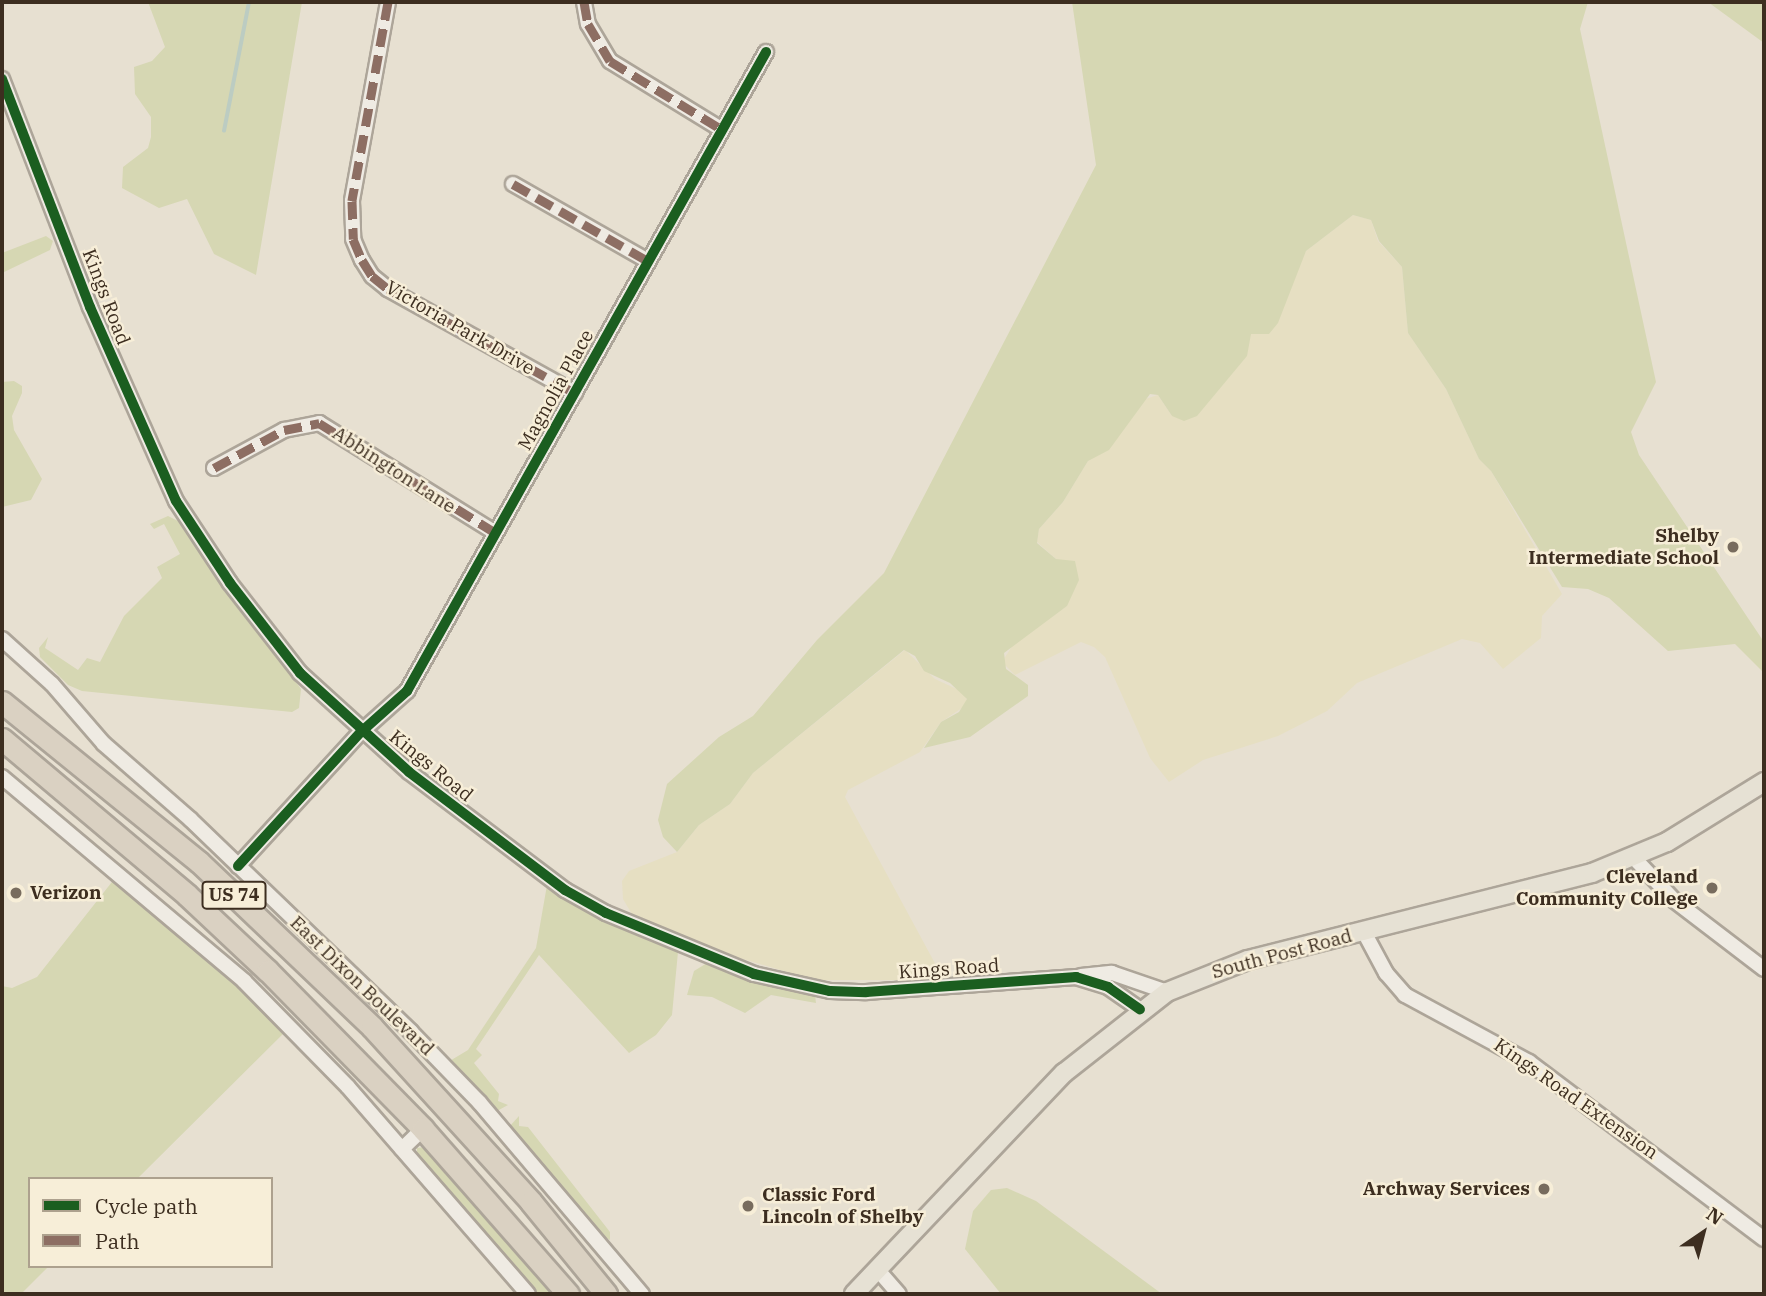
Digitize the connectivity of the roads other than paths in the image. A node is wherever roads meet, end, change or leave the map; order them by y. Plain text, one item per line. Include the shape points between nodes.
1 (387, 2) edge
2 (584, 2) edge
3 (766, 52) dead end
4 (2, 79) edge
5 (721, 129) junction
6 (513, 184) dead end
7 (648, 261) junction
8 (575, 393) junction
9 (214, 468) dead end
10 (496, 533) junction
11 (2, 639) edge
12 (2, 702) edge
13 (2, 715) edge
14 (33, 727) junction
15 (361, 732) junction
16 (2, 739) edge
17 (2, 777) edge
18 (1764, 782) edge
19 (1633, 858) junction
20 (238, 866) junction
21 (1364, 932) junction
22 (1764, 969) edge
23 (1076, 977) junction
24 (1167, 992) junction
25 (1140, 1009) junction
26 (423, 1129) junction
27 (505, 1133) junction
28 (402, 1149) junction
29 (485, 1150) junction
30 (1764, 1239) edge
31 (877, 1269) junction
32 (528, 1294) edge
33 (568, 1294) edge
34 (606, 1294) edge
35 (642, 1294) edge
36 (854, 1294) edge
37 (899, 1294) edge

1 - 8 street, Victoria Park Drive via 352,201 353,239 362,260 388,289
2 - 5 street via 593,36 610,61
3 - 5 street, Magnolia Place
4 - 15 street, Kings Road via 96,320 176,501 275,642
5 - 7 street, Magnolia Place
6 - 7 street
7 - 8 street, Magnolia Place
8 - 10 street, Magnolia Place
9 - 10 street, Abbington Lane via 284,430 319,424
10 - 15 street, Magnolia Place via 407,691
11 - 20 street, East Dixon Boulevard via 52,684 112,751
12 - 14 highway, East Dixon Boulevard / US 74
13 - 14 highway
14 - 29 highway, East Dixon Boulevard / US 74 via 131,804 238,898 372,1027
15 - 20 street, Magnolia Place
15 - 23 street, Kings Road via 565,890 606,913 754,974 830,991 866,992
16 - 26 highway, US 74 via 187,895
17 - 28 street via 244,981
18 - 19 main road, South Post Road
19 - 21 main road, South Post Road via 1529,892
19 - 22 street via 1675,901
20 - 27 street, East Dixon Boulevard via 411,1032
21 - 24 main road, South Post Road via 1248,960
21 - 30 street, Kings Road Extension via 1378,961 1405,995 1529,1062
23 - 24 street via 1112,972
23 - 25 street, Kings Road via 1108,987
24 - 25 main road, South Post Road
25 - 31 main road, South Post Road via 1064,1073
26 - 28 street
26 - 33 highway, US 74
27 - 29 street
27 - 35 street, East Dixon Boulevard
28 - 32 street
29 - 34 highway, East Dixon Boulevard / US 74
31 - 36 main road, South Post Road
31 - 37 street

